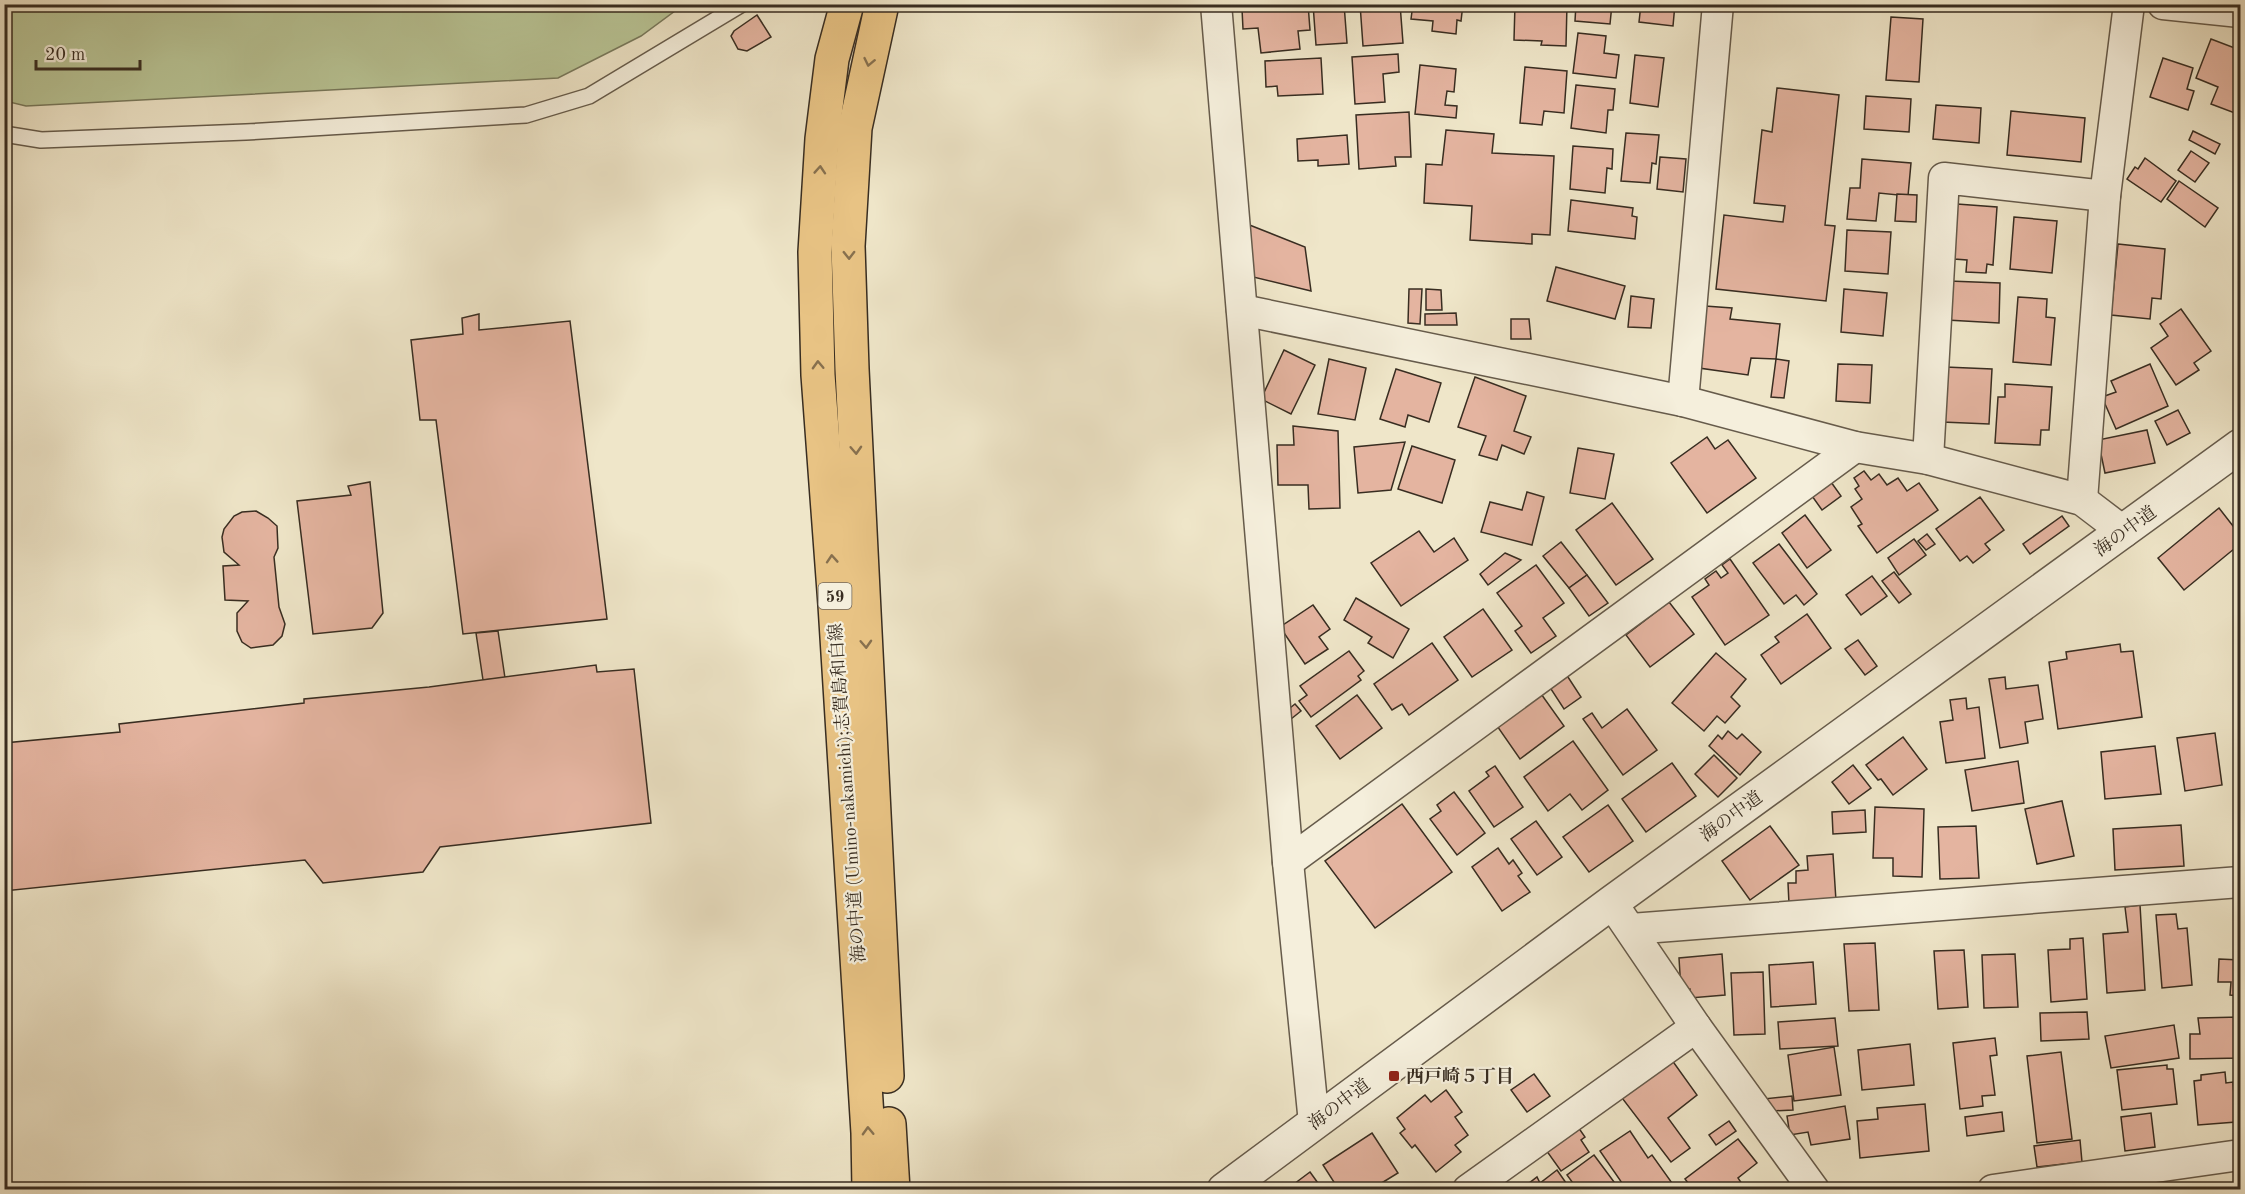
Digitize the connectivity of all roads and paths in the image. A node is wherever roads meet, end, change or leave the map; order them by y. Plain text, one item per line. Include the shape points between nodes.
1 (742, 4) edge
2 (847, 4) edge
3 (882, 4) edge
4 (1216, 4) edge
5 (1718, 4) edge
6 (2129, 4) edge
7 (2163, 4) edge
8 (2241, 12) edge
9 (4, 134) edge
10 (2105, 196) junction
11 (1242, 310) junction
12 (1683, 401) junction
13 (2241, 446) edge
14 (1855, 447) junction
15 (1928, 459) junction
16 (2082, 500) junction
17 (2124, 532) junction
18 (1288, 862) junction
19 (2241, 882) edge
20 (1611, 903) junction
21 (1631, 929) junction
22 (1696, 1027) junction
23 (1314, 1123) junction
24 (2241, 1155) edge
25 (869, 1190) edge
26 (893, 1190) edge
27 (1224, 1190) edge
28 (1468, 1190) edge
29 (1814, 1190) edge
30 (1993, 1190) edge

1 - 9 lane via 589,96 526,115 41,140
25 -> 2 main road, 海の中道 (Umino-nakamichi);志賀島和白線 / 59 via 818,375 815,252 832,59
3 -> 26 main road, 海の中道 (Umino-nakamichi);志賀島和白線 / 59 via 855,128 848,246
4 - 11 street
5 - 12 street
6 - 10 street
7 - 8 street
10 - 15 street via 1944,178
10 - 16 street
11 - 12 street
11 - 18 street
12 - 14 street
13 - 17 street, 海の中道
14 - 15 street
14 - 18 street
15 - 16 street
16 - 17 street
17 - 20 street, 海の中道
18 - 23 street
19 - 21 street
20 - 21 street
20 - 23 street, 海の中道
21 - 22 street
22 - 28 street
22 - 29 street
23 - 27 street, 海の中道
24 - 30 street

